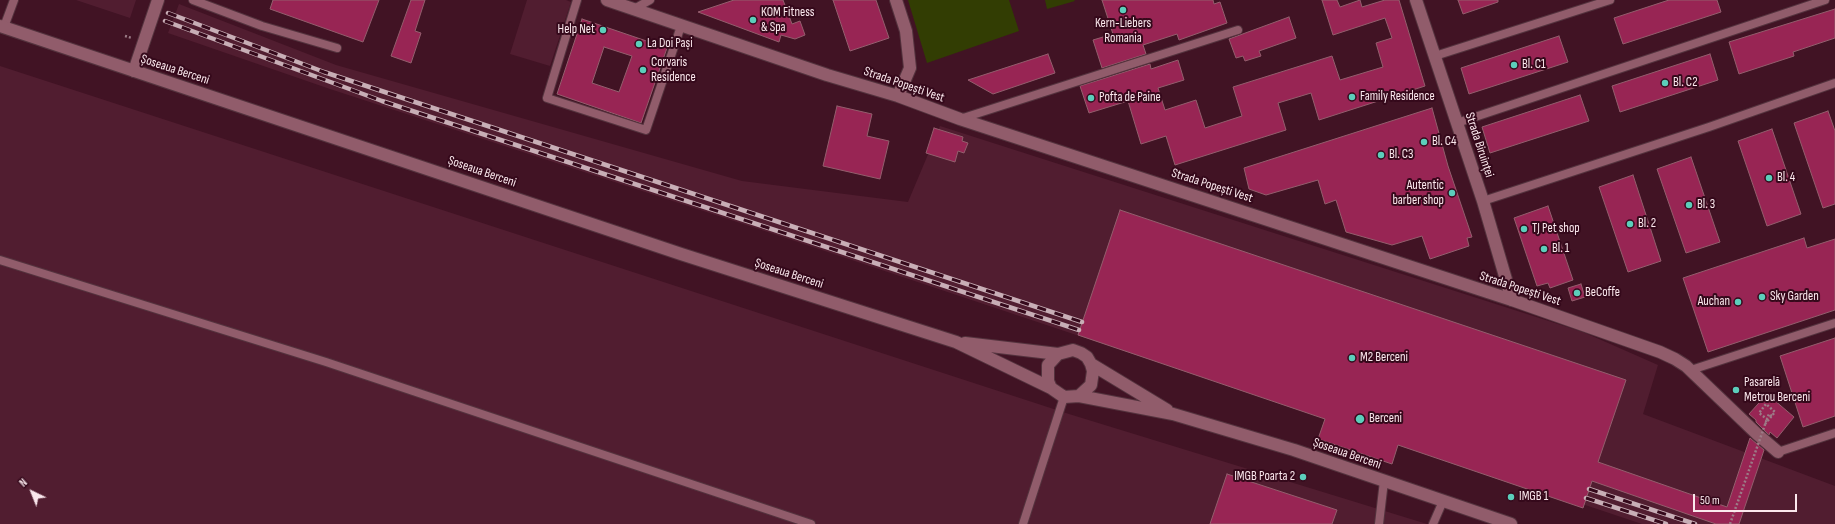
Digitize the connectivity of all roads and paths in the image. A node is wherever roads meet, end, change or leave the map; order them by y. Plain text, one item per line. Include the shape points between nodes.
1 (14, 0) edge
2 (158, 0) edge
3 (193, 0) edge
4 (577, 0) edge
5 (607, 0) edge
6 (650, 0) edge
7 (896, 0) edge
8 (1416, 0) edge
9 (1610, 0) edge
10 (1825, 0) edge
11 (634, 9) junction
12 (681, 26) junction
13 (2, 27) edge
14 (1238, 30) dead end
15 (337, 48) dead end
16 (1435, 56) junction
17 (134, 71) junction
18 (1835, 83) edge
19 (898, 96) junction
20 (960, 119) junction
21 (1457, 123) junction
22 (1483, 201) junction
23 (0, 260) edge
24 (1512, 300) junction
25 (1835, 322) edge
26 (956, 342) junction
27 (1058, 354) junction
28 (1091, 364) junction
29 (1691, 370) junction
30 (1051, 388) junction
31 (1079, 396) junction
32 (1064, 397) junction
33 (1775, 412) dead end
34 (1173, 414) junction
35 (1772, 416) dead end
36 (1766, 419) junction
37 (1835, 433) edge
38 (1778, 452) joint
39 (1384, 481) junction
40 (1443, 501) junction
41 (812, 524) edge
42 (1023, 524) edge
43 (1379, 524) edge
44 (1433, 524) edge
45 (1511, 524) edge
46 (1730, 524) edge

1 - 13 lane
2 - 17 main road
3 - 15 lane via 262,26
4 - 12 lane via 547,98 646,130
5 - 11 main road, Strada Popești Vest
6 - 11 lane
7 - 19 main road via 906,31 910,68
8 - 16 main road, Strada Biruinței
9 - 16 lane
10 - 21 lane
11 - 12 main road, Strada Popești Vest
12 - 19 main road, Strada Popești Vest
13 - 17 main road, Șoseaua Berceni
14 - 20 lane
16 - 21 main road, Strada Biruinței
17 - 26 main road, Șoseaua Berceni via 687,256
18 - 22 lane
19 - 20 main road, Strada Popești Vest
20 - 24 main road, Strada Popești Vest
21 - 22 main road, Strada Biruinței
22 - 24 main road, Strada Biruinței
23 - 41 lane via 326,362
24 - 29 main road, Strada Popești Vest via 1660,352
25 - 29 lane
26 - 27 main road, Șoseaua Berceni
26 - 30 main road, Șoseaua Berceni
27 - 28 main road, Șoseaua Berceni via 1065,351 1081,353
27 - 30 main road via 1048,365 1048,381
28 - 31 main road via 1091,385
28 - 34 main road, Șoseaua Berceni
29 - 38 main road, Strada Popești Vest
30 - 32 main road, Șoseaua Berceni
31 - 32 main road, Șoseaua Berceni
31 - 34 main road, Șoseaua Berceni
32 - 42 lane
33 - 36 path via 1766,404 1759,412
34 - 39 main road, Șoseaua Berceni via 1294,450
35 - 36 path via 1769,414
36 - 46 path, bridge
37 - 38 lane
39 - 40 main road, Șoseaua Berceni
39 - 43 lane
40 - 44 lane
40 - 45 main road, Șoseaua Berceni

